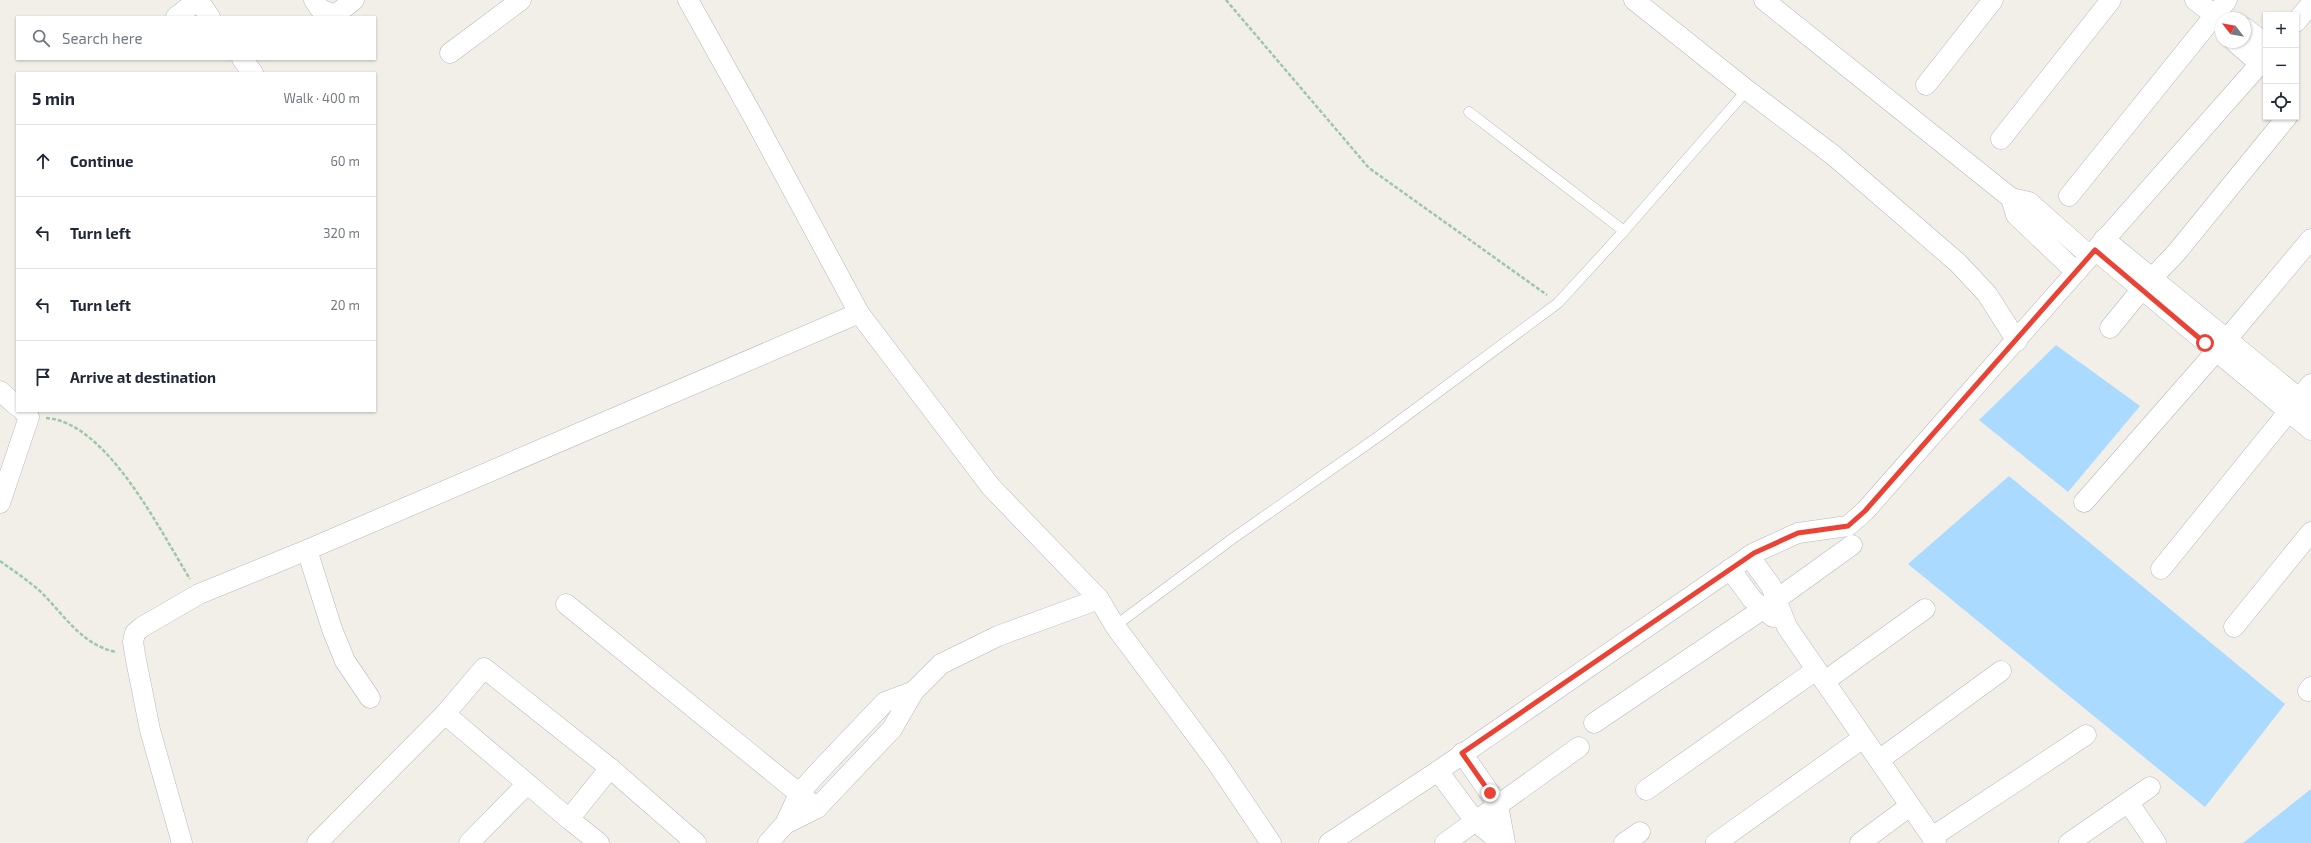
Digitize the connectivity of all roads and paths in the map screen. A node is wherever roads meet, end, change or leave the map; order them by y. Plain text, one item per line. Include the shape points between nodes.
1 (198, 0) edge
2 (314, 0) edge
3 (354, 0) edge
4 (521, 0) edge
5 (688, 0) edge
6 (1226, 0) edge
7 (1634, 0) edge
8 (1764, 0) edge
9 (1993, 0) edge
10 (2111, 0) edge
11 (2195, 0) edge
12 (2227, 0) edge
13 (2311, 4) edge
14 (2221, 12) edge
15 (177, 16) edge
16 (209, 16) edge
17 (2215, 16) edge
18 (2299, 18) edge
19 (2215, 22) edge
20 (2251, 33) edge
21 (2263, 42) edge
22 (2244, 48) edge
23 (450, 53) dead end
24 (243, 60) edge
25 (2263, 60) edge
26 (252, 72) edge
27 (1926, 86) dead end
28 (1747, 90) junction
29 (1470, 112) dead end
30 (2285, 120) edge
31 (2001, 139) dead end
32 (2069, 196) dead end
33 (2011, 198) junction
34 (1624, 231) junction
35 (2311, 239) edge
36 (2096, 248) junction
37 (2076, 272) junction
38 (2147, 284) junction
39 (1558, 303) junction
40 (859, 313) junction
41 (2110, 328) dead end
42 (2017, 341) junction
43 (2222, 345) junction
44 (0, 391) edge
45 (2302, 400) edge
46 (16, 405) edge
47 (23, 412) edge
48 (27, 412) edge
49 (2311, 430) edge
50 (2084, 502) dead end
51 (0, 503) edge
52 (2311, 532) edge
53 (1852, 544) dead end
54 (307, 550) junction
55 (1749, 556) junction
56 (0, 561) edge
57 (1730, 569) junction
58 (2161, 570) dead end
59 (199, 594) junction
60 (1099, 599) junction
61 (566, 604) dead end
62 (1770, 604) junction
63 (1925, 609) dead end
64 (1116, 626) junction
65 (2234, 628) dead end
66 (134, 650) junction
67 (2001, 671) dead end
68 (1820, 675) junction
69 (914, 691) junction
70 (370, 698) dead end
71 (445, 714) junction
72 (1594, 723) dead end
73 (2086, 735) dead end
74 (1863, 738) junction
75 (1579, 747) dead end
76 (1462, 753) junction
77 (1879, 760) junction
78 (610, 768) junction
79 (1438, 771) junction
80 (527, 784) junction
81 (2150, 787) dead end
82 (1646, 790) dead end
83 (800, 792) junction
84 (2128, 802) junction
85 (1498, 805) junction
86 (1910, 806) junction
87 (817, 808) junction
88 (569, 819) junction
89 (1475, 822) junction
90 (785, 824) junction
91 (1640, 832) dead end
92 (1934, 840) edge
93 (182, 843) edge
94 (317, 843) edge
95 (469, 843) edge
96 (599, 843) edge
97 (696, 843) edge
98 (768, 843) edge
99 (1271, 843) edge
100 (1329, 843) edge
101 (1444, 843) edge
102 (1504, 843) edge
103 (1624, 843) edge
104 (1716, 843) edge
105 (1860, 843) edge
106 (2069, 843) edge
107 (2156, 843) edge

1 - 15 street
1 - 16 street
2 - 3 street via 320,9 335,15
4 - 23 street
5 - 40 street
6 - 39 path via 1369,168
7 - 28 street
8 - 33 street
9 - 27 street
10 - 31 street
11 - 17 street
12 - 14 street
13 - 18 street
19 - 32 street
20 - 21 street
22 - 25 street
24 - 26 street
25 - 36 street
28 - 34 lane
28 - 42 street via 1834,154 1958,263 1987,294
29 - 34 lane
30 - 38 street via 2176,253
33 - 36 street via 2029,202
33 - 37 street via 2016,215
34 - 39 lane
35 - 43 street
36 - 37 street
36 - 38 street
37 - 42 street
38 - 41 street
38 - 43 street
39 - 64 lane
40 - 54 street
40 - 60 street via 991,487
42 - 55 street via 1865,511 1848,526 1798,533
43 - 45 street
43 - 50 street
44 - 46 street
45 - 49 street
45 - 58 street
47 - 51 street
48 - 59 path via 79,428 97,443 128,479
52 - 65 street
53 - 62 street
54 - 59 street
54 - 70 street via 345,661
55 - 57 street
55 - 62 street
56 - 66 path via 42,594 92,643 115,652
57 - 62 street via 1752,599
57 - 76 street
59 - 66 street via 135,633
60 - 64 street
60 - 69 street via 998,636 941,664
61 - 83 street
62 - 68 street
62 - 72 street
63 - 68 street
64 - 99 street via 1217,763
66 - 93 street via 150,730
67 - 77 street
68 - 74 street
68 - 82 street
69 - 83 street via 885,702
69 - 87 street via 892,729
71 - 78 street via 484,668
71 - 80 street
71 - 94 street
73 - 92 street
74 - 77 street
74 - 104 street
75 - 85 street
76 - 79 street
76 - 85 street
77 - 86 street
78 - 88 street
78 - 97 street
79 - 89 street
79 - 100 street
80 - 88 street
80 - 95 street
81 - 84 street
83 - 87 street
83 - 90 street
84 - 106 street
84 - 107 street
85 - 89 street
85 - 102 street
86 - 92 street
86 - 105 street
87 - 90 street
88 - 96 street
89 - 101 street
89 - 102 street
90 - 98 street
91 - 103 street

